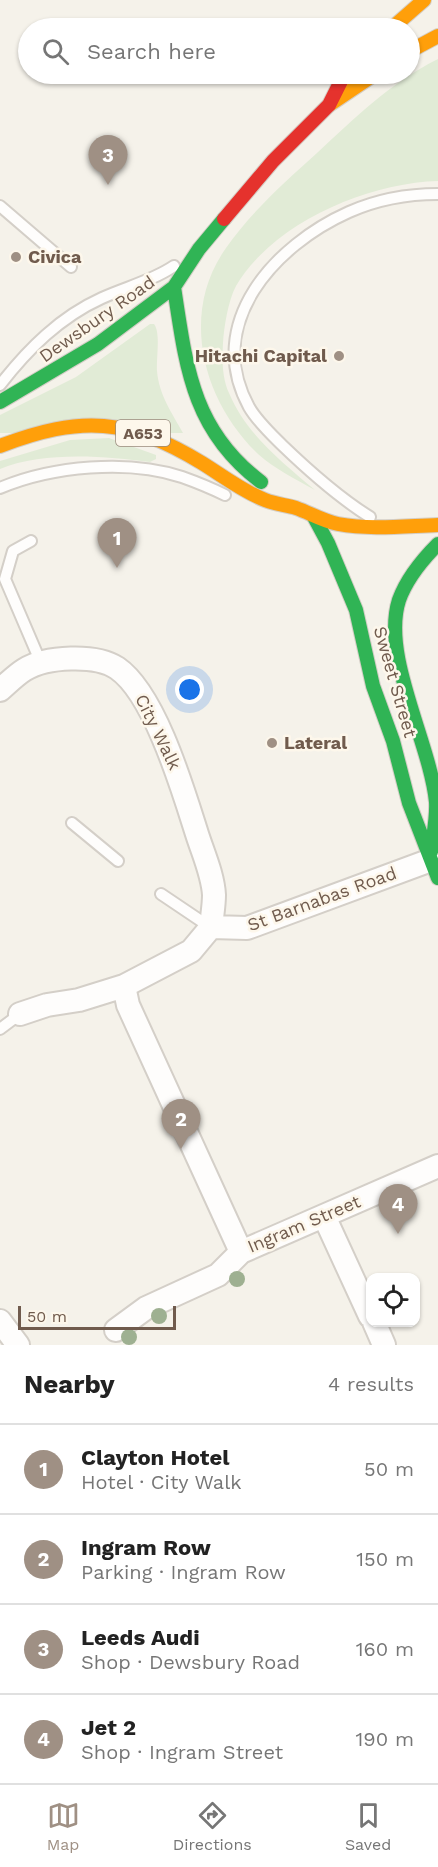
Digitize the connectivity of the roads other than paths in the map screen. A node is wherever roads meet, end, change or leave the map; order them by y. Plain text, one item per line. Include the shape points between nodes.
1 (423, 0) edge
2 (403, 18) edge
3 (438, 36) edge
4 (420, 46) edge
5 (339, 84) edge
6 (360, 84) edge
7 (328, 105) junction
8 (438, 194) edge
9 (0, 206) edge
10 (199, 249) junction
11 (70, 267) dead end
12 (174, 287) junction
13 (0, 385) edge
14 (0, 402) edge
15 (0, 446) edge
16 (0, 488) edge
17 (274, 503) junction
18 (296, 509) junction
19 (314, 517) junction
20 (438, 525) edge
21 (386, 527) junction
22 (31, 541) dead end
23 (438, 544) edge
24 (2, 578) edge
25 (41, 663) junction
26 (0, 690) edge
27 (411, 737) junction
28 (72, 823) dead end
29 (118, 861) dead end
30 (436, 865) edge
31 (160, 894) dead end
32 (211, 927) junction
33 (123, 986) junction
34 (20, 1014) joint
35 (0, 1029) edge
36 (438, 1166) edge
37 (324, 1216) junction
38 (241, 1252) junction
39 (366, 1307) edge
40 (0, 1321) edge
41 (376, 1327) edge
42 (116, 1330) dead end
43 (18, 1345) edge
44 (384, 1345) edge

1 - 2 main road
3 - 4 main road
5 - 7 main road, Dewsbury Road
6 - 7 main road
7 - 10 main road, Dewsbury Road via 273,161
8 - 21 lane via 369,205 312,233 281,258 258,284 236,333 235,365 241,388 257,418 348,503
9 - 11 lane
10 - 12 main road, Dewsbury Road
10 - 13 lane, Dewsbury Road via 161,275 98,300 59,324 40,338
12 - 14 main road, Dewsbury Road via 98,344
12 - 18 main road, A653 via 198,407 231,454
15 - 17 main road, A653 via 63,425 118,426 181,450 251,494
16 - 17 lane via 17,480 79,468 112,467 181,477 243,503
17 - 18 main road, A653
18 - 19 main road, A653
19 - 21 main road, A653 via 338,524
19 - 27 main road, Sweet Street via 353,601 374,686
20 - 21 main road, A653
22 - 24 lane via 13,551
23 - 27 main road, Sweet Street via 408,580 395,623
24 - 25 lane
25 - 26 street, City Walk via 26,669
25 - 32 street, City Walk via 78,658 97,660 115,667 132,681 145,701 177,771 209,871 214,894
27 - 30 main road, Sweet Street via 435,800
27 - 30 main road, Sweet Street via 409,803
28 - 29 lane
30 - 32 street, St Barnabas Road via 247,928
31 - 32 lane
32 - 33 street via 190,951
33 - 34 street
33 - 38 street via 128,1005
34 - 35 lane
36 - 37 street, Ingram Street
37 - 38 street, Ingram Street
37 - 39 street
38 - 42 street, Ingram Street via 218,1275 146,1308
40 - 43 street
41 - 44 street

